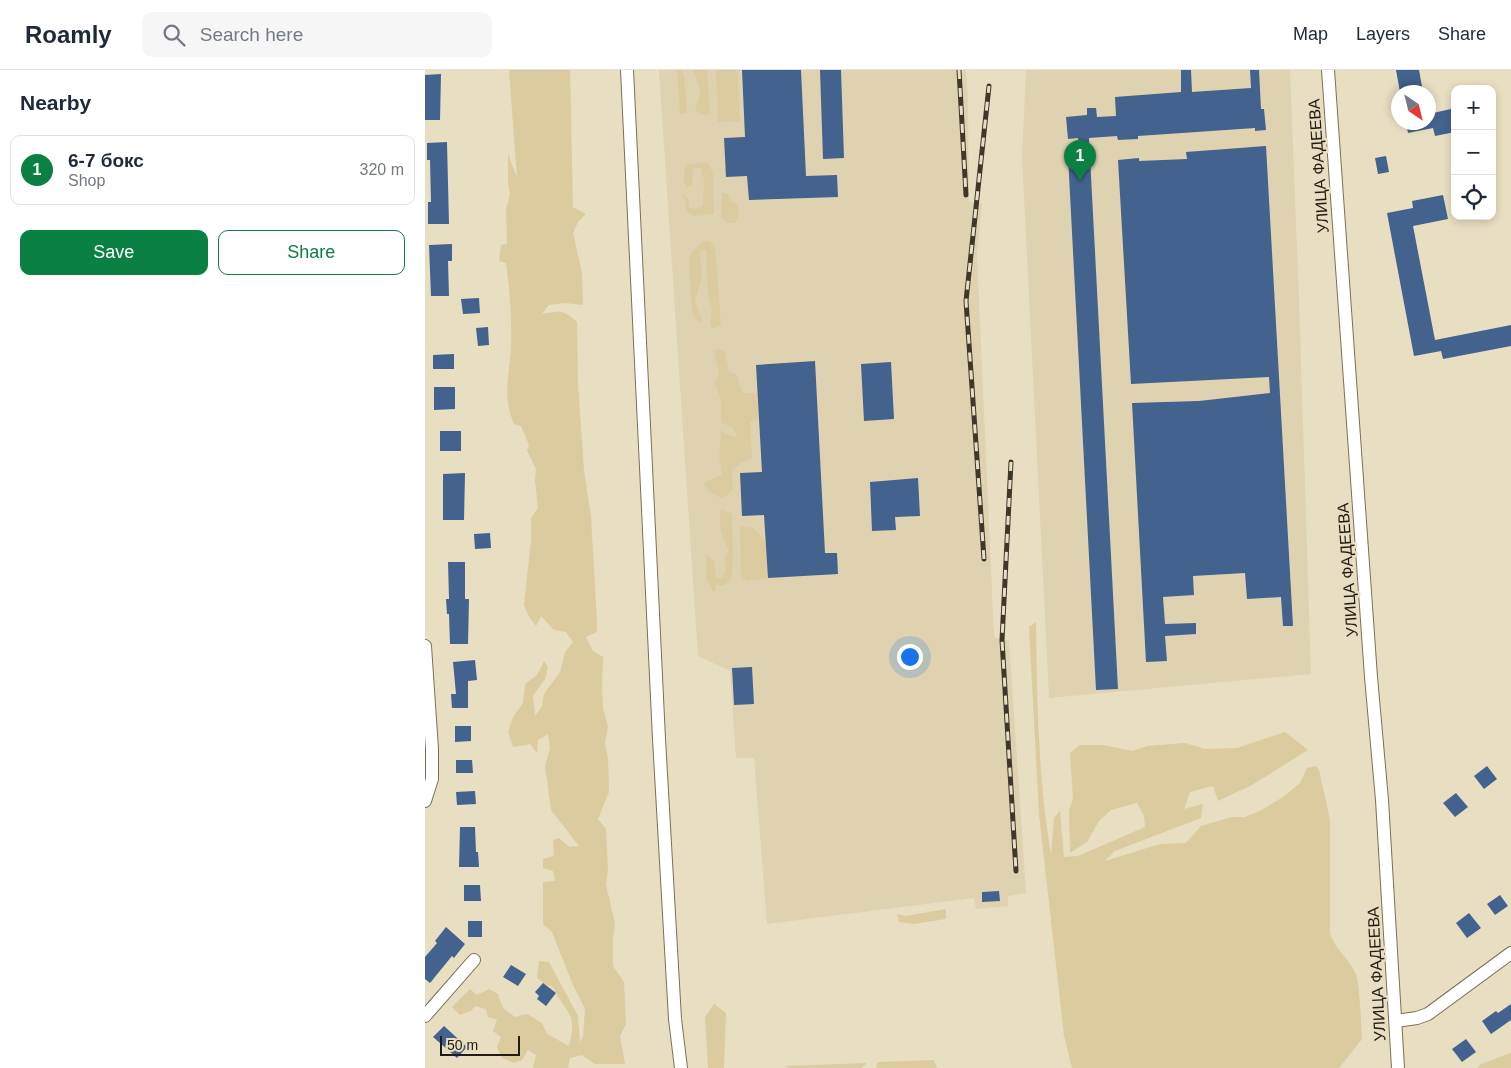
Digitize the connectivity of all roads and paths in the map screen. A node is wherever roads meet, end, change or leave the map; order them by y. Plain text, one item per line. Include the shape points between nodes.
1 (627, 70) edge
2 (1327, 70) edge
3 (425, 646) edge
4 (426, 688) edge
5 (425, 800) edge
6 (1511, 953) edge
7 (474, 960) dead end
8 (425, 1016) edge
9 (1396, 1021) junction
10 (681, 1068) edge
11 (1397, 1068) edge

1 - 10 street via 660,749 675,1019
2 - 9 street, УЛИЦА ФАДЕЕВА
3 - 4 street
4 - 5 street via 432,779
6 - 9 street via 1428,1014
7 - 8 street
9 - 11 street, УЛИЦА ФАДЕЕВА

